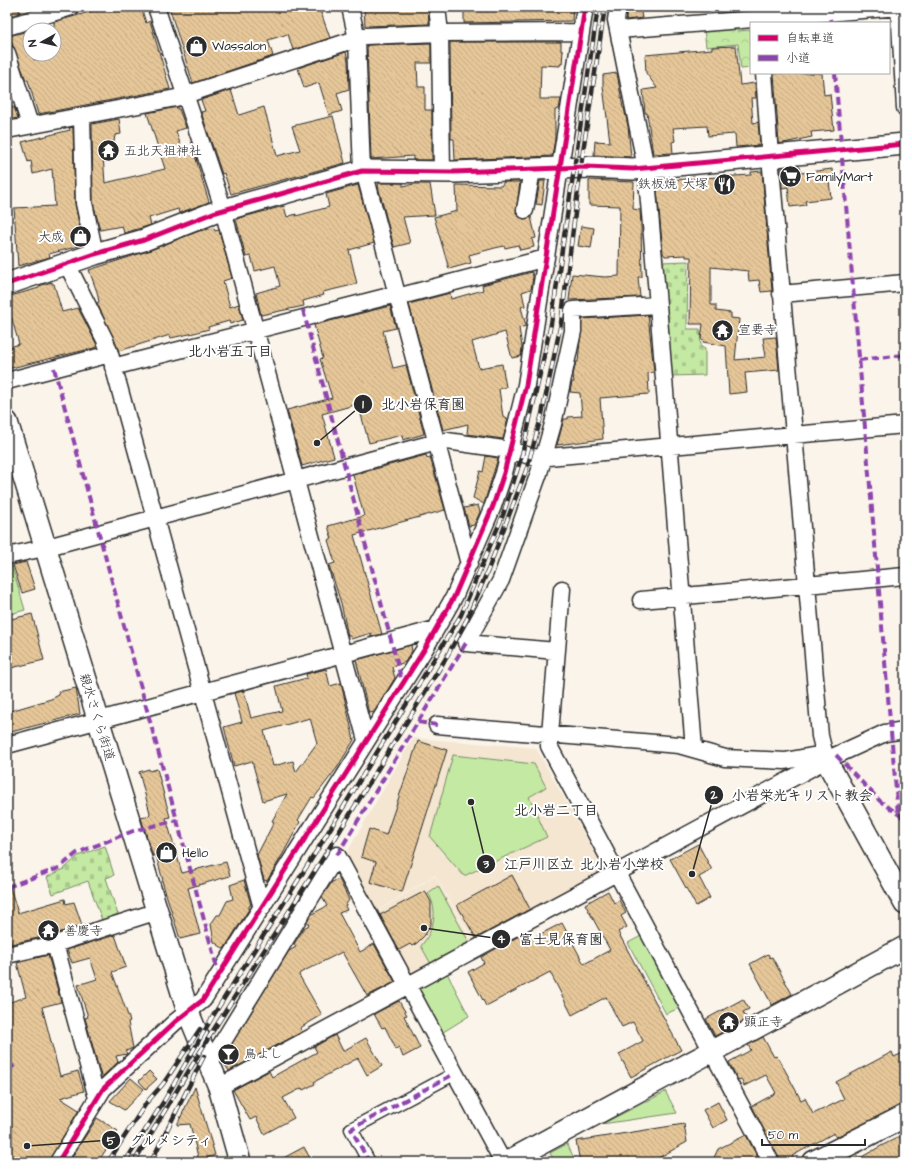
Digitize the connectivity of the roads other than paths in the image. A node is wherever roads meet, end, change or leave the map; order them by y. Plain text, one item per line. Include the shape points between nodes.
1 (71, 7) edge
2 (156, 7) edge
3 (350, 7) edge
4 (437, 7) edge
5 (585, 7) edge
6 (618, 7) edge
7 (899, 7) edge
8 (760, 16) edge
9 (7, 27) edge
10 (619, 30) junction
11 (581, 32) junction
12 (440, 33) junction
13 (357, 39) junction
14 (7, 53) edge
15 (764, 74) edge
16 (185, 95) junction
17 (905, 108) edge
18 (82, 116) junction
19 (30, 125) junction
20 (7, 130) edge
21 (905, 144) edge
22 (770, 156) junction
23 (646, 168) junction
24 (560, 169) junction
25 (532, 170) junction
26 (363, 171) junction
27 (442, 172) junction
28 (222, 210) junction
29 (525, 210) dead end
30 (95, 254) junction
31 (546, 258) junction
32 (67, 264) junction
33 (905, 283) edge
34 (7, 284) edge
35 (782, 294) junction
36 (397, 295) junction
37 (658, 305) junction
38 (255, 330) junction
39 (112, 360) junction
40 (7, 381) edge
41 (7, 422) edge
42 (905, 425) edge
43 (794, 434) junction
44 (436, 442) junction
45 (670, 446) junction
46 (510, 450) junction
47 (543, 457) junction
48 (296, 480) junction
49 (155, 518) junction
50 (44, 548) junction
51 (7, 556) edge
52 (469, 564) junction
53 (905, 576) edge
54 (806, 584) junction
55 (562, 589) dead end
56 (682, 596) junction
57 (641, 600) dead end
58 (436, 629) junction
59 (556, 651) junction
60 (342, 654) junction
61 (202, 693) junction
62 (98, 721) junction
63 (437, 725) dead end
64 (905, 730) edge
65 (549, 735) junction
66 (366, 740) junction
67 (7, 745) edge
68 (694, 749) junction
69 (824, 753) junction
70 (617, 873) junction
71 (905, 904) edge
72 (262, 908) junction
73 (158, 911) junction
74 (55, 944) junction
75 (905, 948) edge
76 (7, 955) edge
77 (408, 986) junction
78 (188, 1012) junction
79 (712, 1052) junction
80 (210, 1061) junction
81 (454, 1074) junction
82 (219, 1087) junction
83 (97, 1098) junction
84 (905, 1116) edge
85 (58, 1162) edge
86 (240, 1162) edge
87 (365, 1162) edge
88 (503, 1162) edge
89 (507, 1162) edge
90 (771, 1162) edge
91 (814, 1162) edge

1 - 9 street
2 - 16 street
3 - 13 street
4 - 12 street
5 - 11 street
6 - 10 street via 616,20
7 - 8 street
7 - 17 street
8 - 10 street
10 - 23 street
11 - 12 street
11 - 24 street
12 - 13 street via 365,36
12 - 27 street
13 - 16 street
13 - 26 street
14 - 19 street
15 - 22 street
16 - 18 street
16 - 28 street
18 - 19 street
18 - 30 street via 84,203
19 - 20 street
21 - 22 street
22 - 23 street
22 - 35 street
23 - 24 street
23 - 37 street
24 - 25 street
24 - 31 street
25 - 27 street
25 - 29 street
26 - 27 street
26 - 28 street
26 - 36 street
28 - 30 street via 144,240
28 - 38 street
30 - 32 street
31 - 36 street
31 - 46 street via 526,385
32 - 34 street
32 - 39 street via 105,340
33 - 35 street
35 - 43 street
36 - 38 street
36 - 44 street
37 - 45 street
37 - 47 street via 574,310 573,331 553,424
38 - 39 street
38 - 48 street
39 - 40 street
39 - 49 street
41 - 50 street, 親水さくら街道
42 - 43 street
43 - 45 street
43 - 54 street
44 - 46 street via 447,441
44 - 48 street
44 - 52 street
45 - 47 street
45 - 56 street
46 - 47 street via 530,457
46 - 52 street via 493,506
47 - 59 street via 500,580 466,643
48 - 49 street
48 - 60 street
49 - 50 street
49 - 61 street
50 - 51 street
50 - 62 street, 親水さくら街道
52 - 58 street
53 - 54 street
54 - 56 street
54 - 69 street
55 - 59 street
56 - 57 street
56 - 68 street
58 - 60 street
58 - 66 street
59 - 65 street
60 - 61 street
60 - 66 street
61 - 62 street
61 - 72 street
62 - 67 street
62 - 73 street, 親水さくら街道
63 - 65 street
64 - 69 street via 885,733
65 - 68 street via 679,745
65 - 70 street via 549,746
66 - 72 street
68 - 69 street via 725,758 785,761
69 - 70 street
69 - 71 street
70 - 77 street
70 - 79 street
72 - 78 street via 203,1000
73 - 74 street
73 - 78 street, 親水さくら街道
74 - 76 street
74 - 83 street
75 - 79 street
77 - 80 street via 337,855
77 - 81 street
77 - 82 street
78 - 80 street, 親水さくら街道
78 - 83 street via 114,1079
79 - 89 street
79 - 90 street
80 - 82 street, 親水さくら街道
81 - 87 street via 351,1129 368,1160
81 - 88 street
82 - 86 street, 親水さくら街道
83 - 85 street
84 - 91 main road

